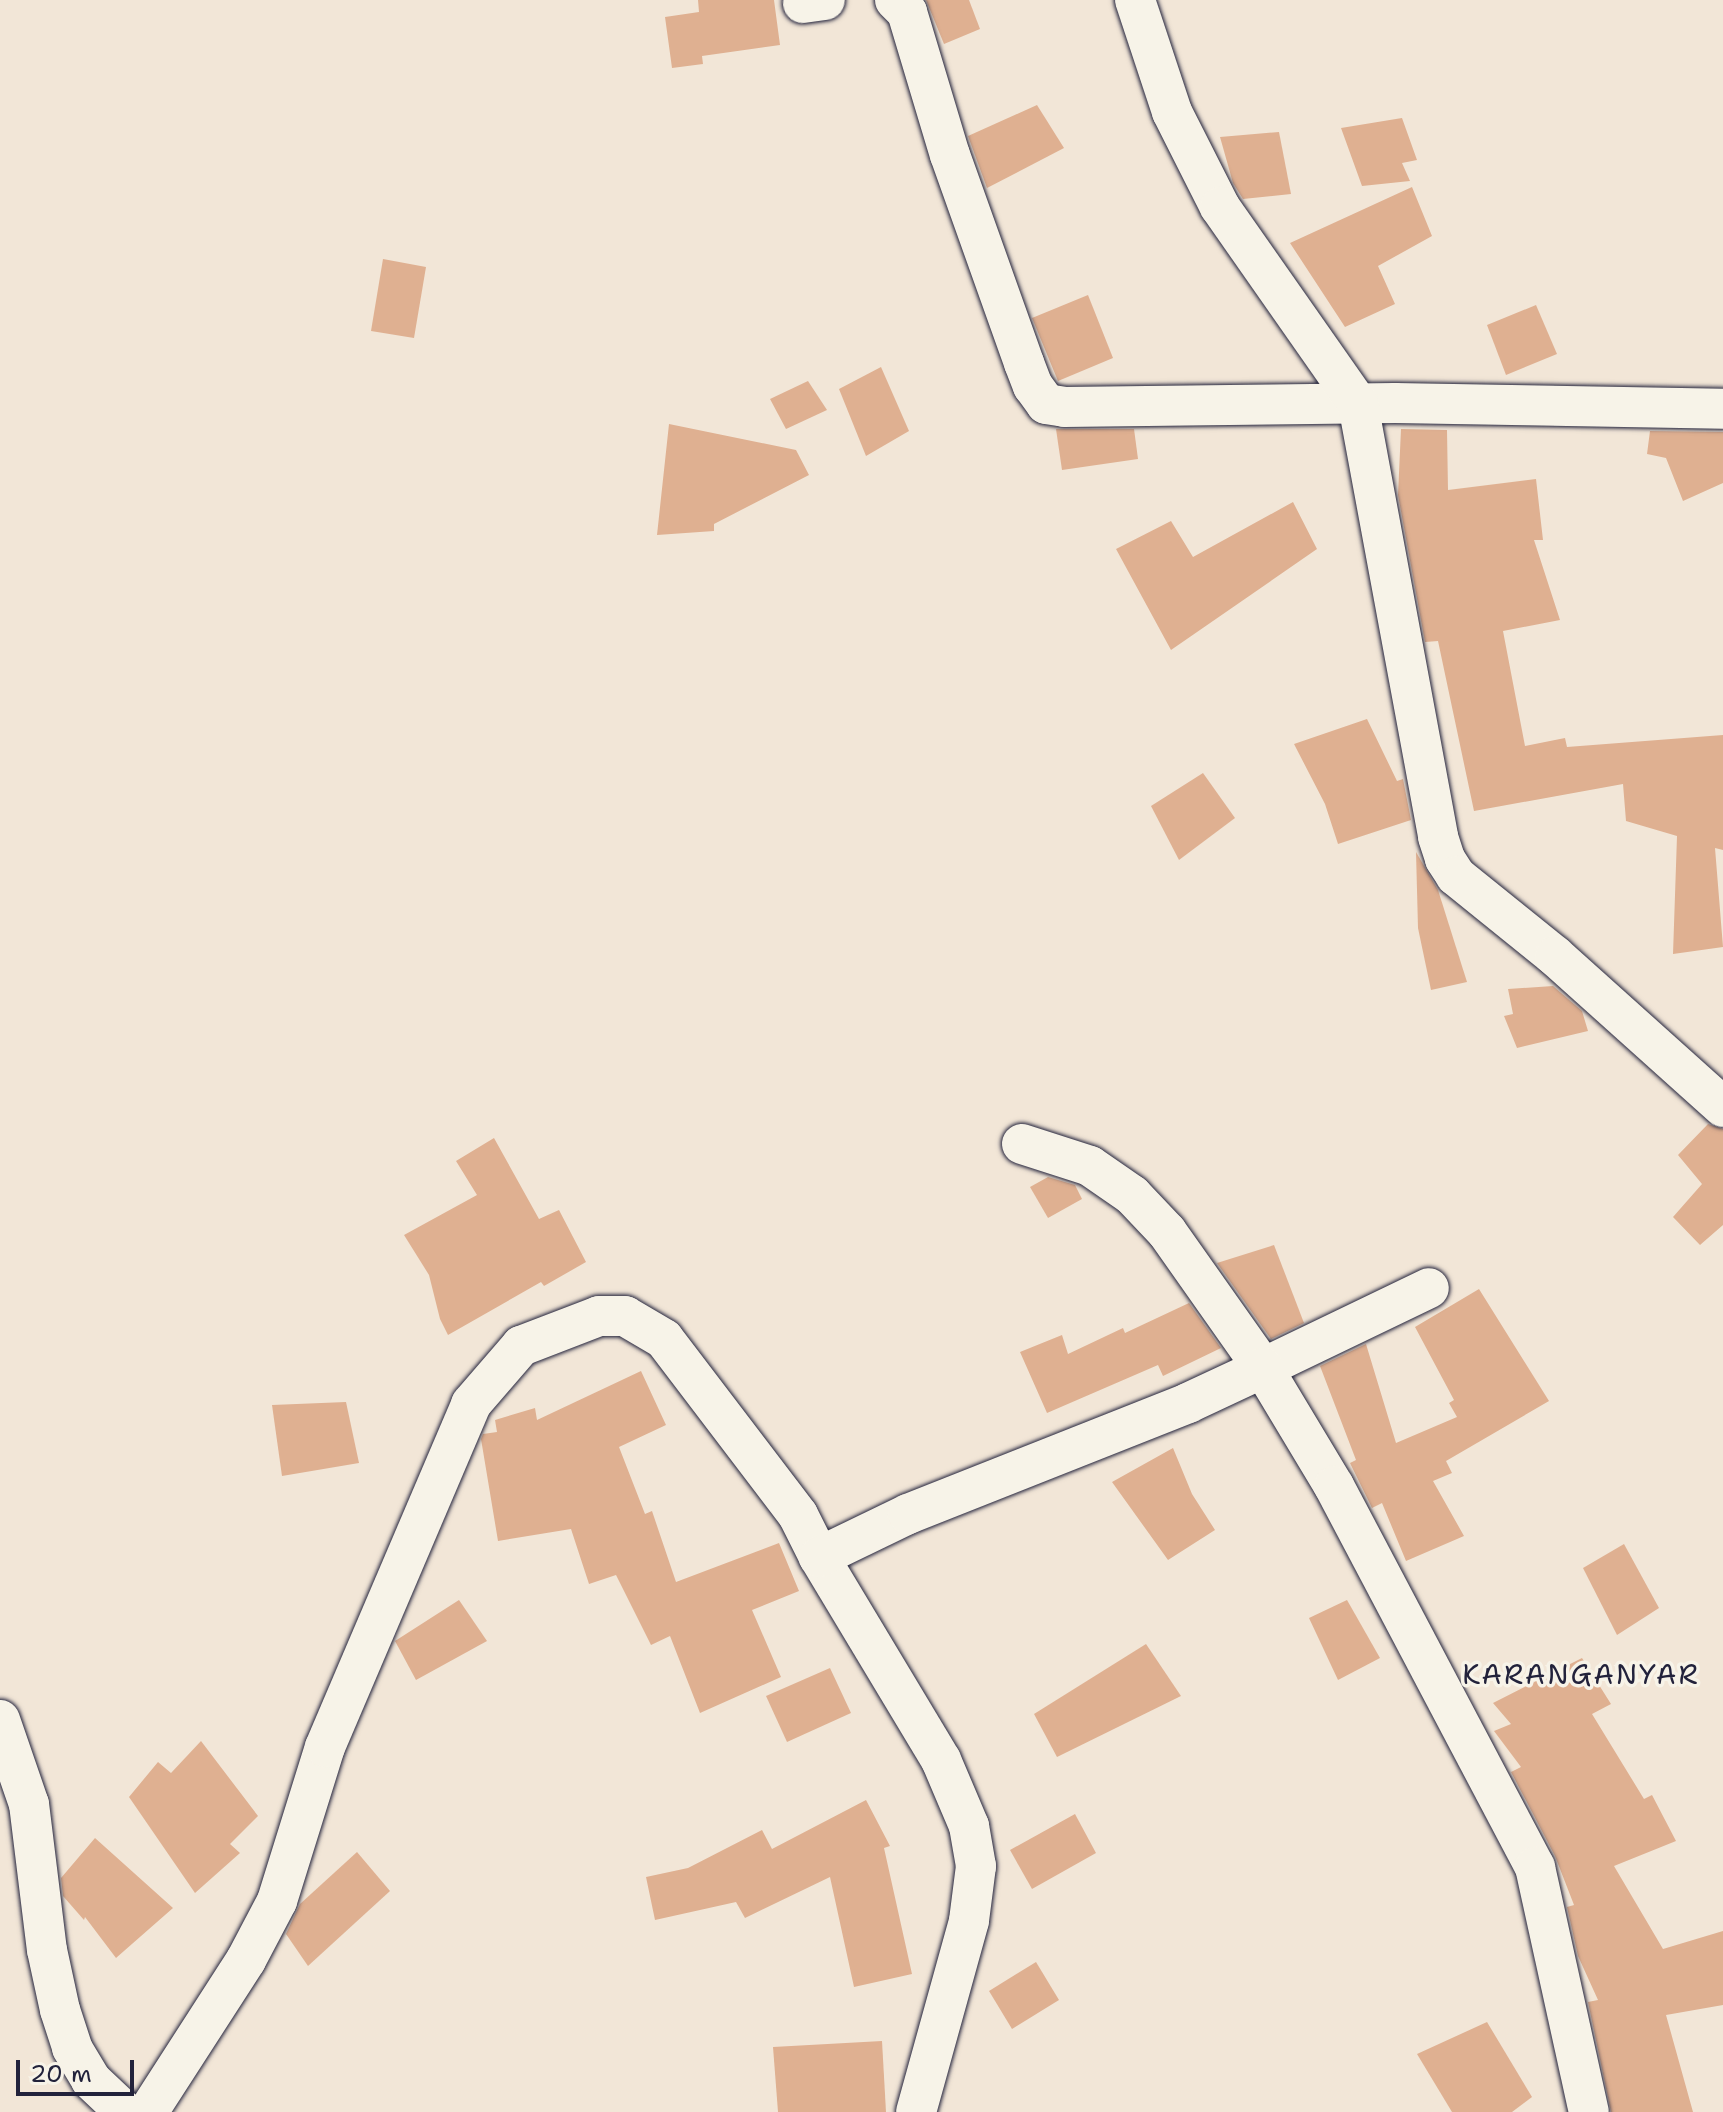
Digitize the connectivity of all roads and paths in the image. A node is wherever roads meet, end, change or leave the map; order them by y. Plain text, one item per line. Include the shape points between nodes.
1 (895, 0) edge
2 (1135, 0) edge
3 (1358, 404) junction
4 (1723, 409) edge
5 (1723, 1107) edge
6 (1022, 1144) dead end
7 (1429, 1288) dead end
8 (1263, 1368) junction
9 (819, 1557) junction
10 (0, 1720) edge
11 (125, 2112) edge
12 (148, 2112) edge
13 (916, 2112) edge
14 (1589, 2112) edge

1 - 3 street via 907,12 950,155 1013,333 1033,386 1046,404
2 - 3 street via 1172,112 1220,207
3 - 4 street
3 - 5 street via 1445,859 1456,876 1555,956
6 - 8 street via 1090,1166 1132,1195 1167,1232
7 - 8 street
8 - 9 street via 908,1514
8 - 14 street via 1334,1486 1535,1867
9 - 12 street via 777,1486 664,1339 647,1326 625,1316 599,1316 521,1346 471,1404 453,1442 325,1747 277,1901 246,1960
9 - 13 street via 941,1760 969,1826 976,1866 969,1921
10 - 11 street via 29,1804 47,1950 72,2048 91,2080

